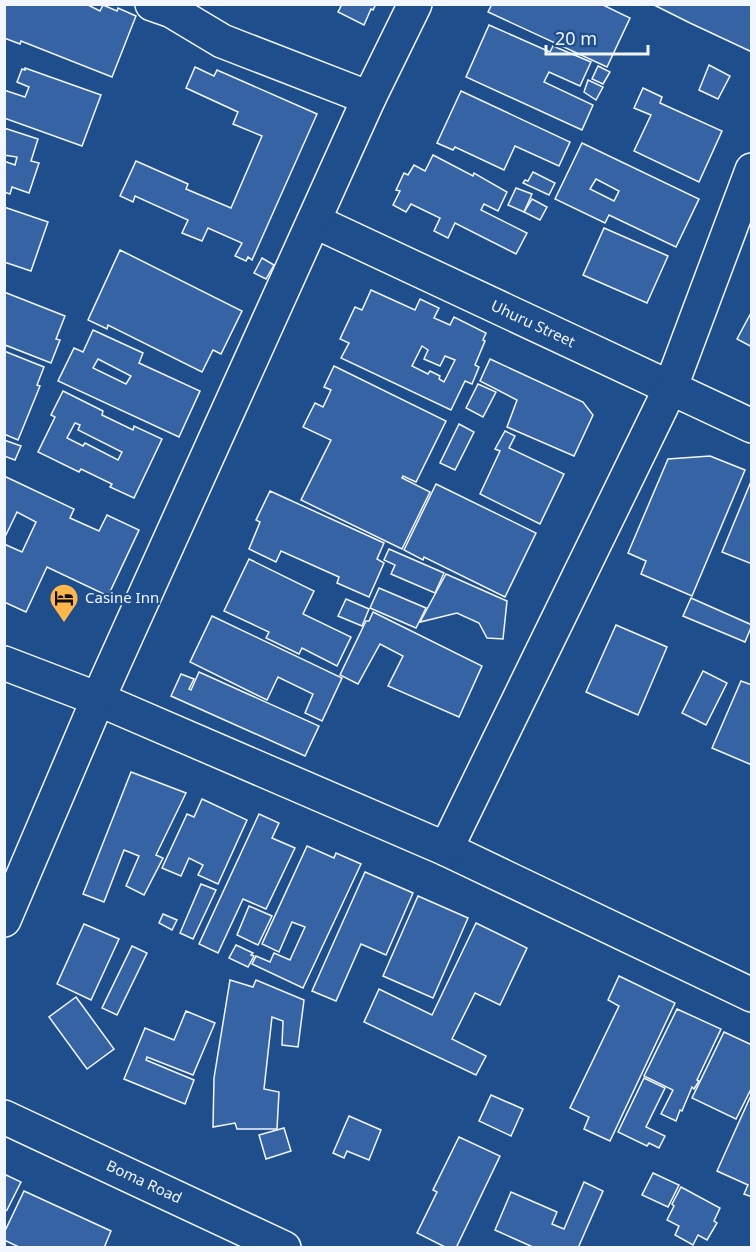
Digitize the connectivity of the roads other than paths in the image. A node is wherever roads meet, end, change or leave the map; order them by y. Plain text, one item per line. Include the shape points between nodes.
1 (415, 4) edge
2 (167, 7) edge
3 (369, 98) junction
4 (752, 170) edge
5 (314, 221) junction
6 (670, 389) junction
7 (752, 426) edge
8 (4, 663) edge
9 (98, 699) junction
10 (446, 849) junction
11 (4, 920) edge
12 (752, 995) edge
13 (4, 1117) edge
14 (284, 1248) edge

1 - 3 street
2 - 3 street via 222,41
3 - 5 street
4 - 6 street
5 - 6 street, Uhuru Street
5 - 9 street
6 - 7 street, Uhuru Street
6 - 10 street
8 - 9 street
9 - 10 street
9 - 11 street
10 - 12 street
13 - 14 street, Boma Road

